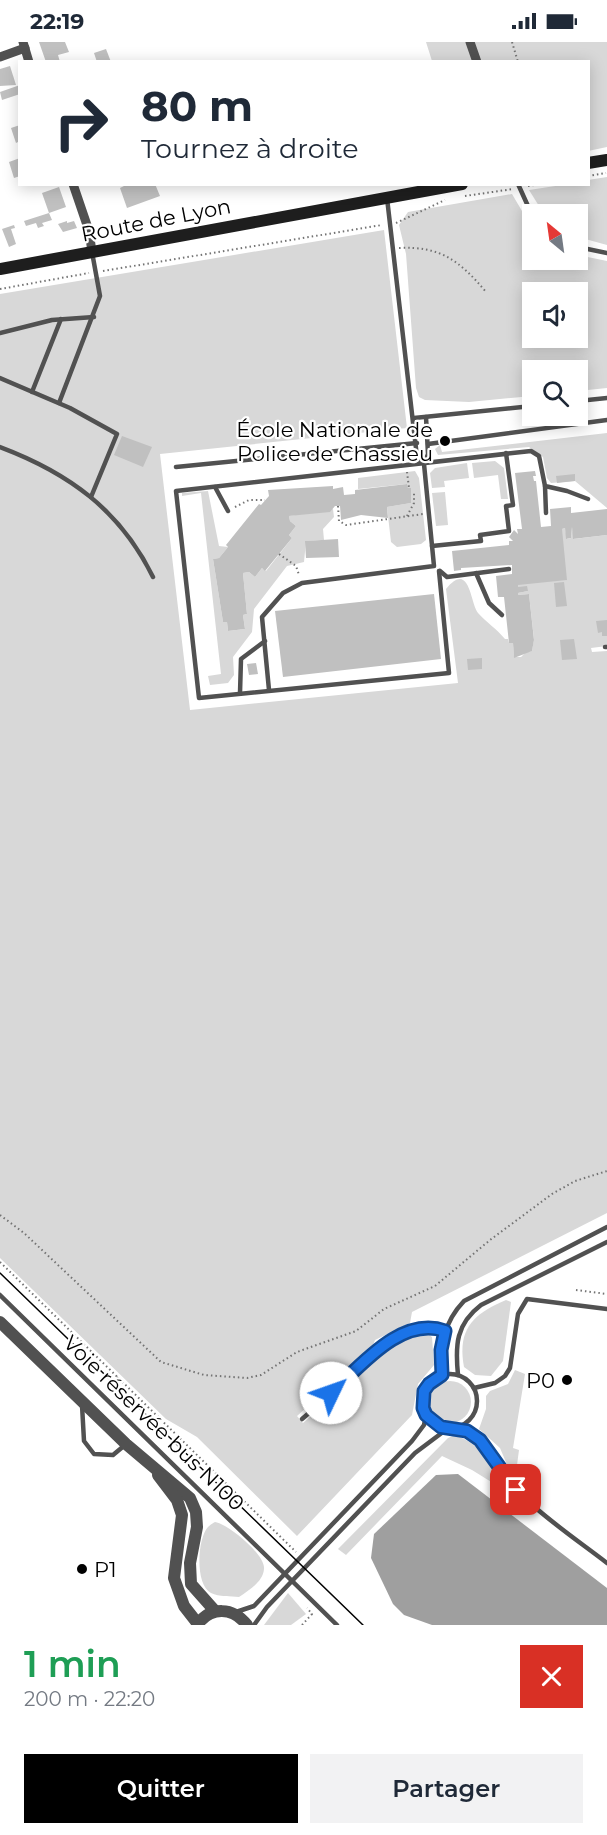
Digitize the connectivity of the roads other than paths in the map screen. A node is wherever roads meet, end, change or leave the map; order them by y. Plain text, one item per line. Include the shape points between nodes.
1 (471, 42) edge
2 (24, 45) edge
3 (0, 57) edge
4 (28, 60) edge
5 (476, 60) edge
6 (607, 160) edge
7 (590, 163) edge
8 (74, 186) edge
9 (450, 186) edge
10 (518, 186) edge
11 (387, 197) junction
12 (527, 204) edge
13 (588, 249) edge
14 (92, 252) junction
15 (607, 254) edge
16 (0, 269) edge
17 (94, 316) junction
18 (61, 319) junction
19 (0, 333) edge
20 (0, 378) edge
21 (32, 392) junction
22 (607, 398) edge
23 (588, 400) edge
24 (59, 403) junction
25 (522, 407) edge
26 (426, 417) junction
27 (414, 418) junction
28 (607, 420) edge
29 (417, 443) junction
30 (428, 444) junction
31 (0, 447) edge
32 (506, 453) junction
33 (424, 464) junction
34 (176, 467) dead end
35 (544, 486) junction
36 (214, 487) junction
37 (91, 497) junction
38 (588, 499) dead end
39 (228, 511) road end
40 (546, 513) dead end
41 (432, 546) junction
42 (434, 566) junction
43 (509, 570) dead end
44 (440, 571) junction
45 (476, 573) junction
46 (153, 577) dead end
47 (502, 615) dead end
48 (265, 642) junction
49 (269, 690) junction
50 (240, 693) junction
51 (607, 1227) edge
52 (607, 1242) edge
53 (0, 1295) edge
54 (607, 1309) edge
55 (0, 1322) edge
56 (445, 1331) junction
57 (442, 1375) junction
58 (458, 1375) junction
59 (474, 1388) junction
60 (82, 1402) junction
61 (426, 1415) junction
62 (302, 1419) dead end
63 (455, 1428) junction
64 (447, 1429) junction
65 (126, 1444) junction
66 (150, 1465) junction
67 (607, 1563) edge
68 (285, 1574) junction
69 (293, 1581) junction
70 (215, 1611) junction
71 (234, 1613) junction
72 (335, 1623) edge
73 (197, 1625) edge
74 (247, 1625) edge
75 (254, 1625) edge
76 (341, 1625) edge

1 - 5 street
2 - 3 street
2 - 4 street
6 - 7 main road
8 - 14 street
9 - 11 main road, Route de Lyon
10 - 12 lane
11 - 14 main road, Route de Lyon
11 - 27 lane
13 - 15 lane
14 - 16 main road, Route de Lyon
14 - 17 lane via 100,296
17 - 18 lane
17 - 24 lane
18 - 19 lane
18 - 21 lane
20 - 21 lane
21 - 24 lane
22 - 23 lane
24 - 37 lane via 117,434
25 - 26 lane
26 - 27 lane
26 - 30 lane
27 - 29 lane
28 - 30 lane
29 - 33 lane via 417,456
29 - 34 lane
30 - 33 lane
31 - 37 lane via 37,462
32 - 33 lane
32 - 35 lane via 531,451 539,456
32 - 41 lane via 513,505 506,506 509,531 480,535 481,541
33 - 36 lane
33 - 41 lane
35 - 38 lane
35 - 40 lane
36 - 39 lane
36 - 50 lane via 176,490 199,698
37 - 46 lane via 122,526
41 - 42 lane
42 - 44 lane
42 - 48 lane via 302,583 283,593 262,617
43 - 45 lane
44 - 45 lane via 447,577
44 - 49 lane via 449,673
45 - 47 lane via 489,603
48 - 49 lane
48 - 50 lane via 241,659
49 - 50 lane
51 - 56 lane via 472,1295 454,1312
52 - 58 lane via 471,1312 457,1337
53 - 68 lane, Voie réservée bus N100
54 - 59 lane via 527,1299 518,1314 510,1368 495,1383
55 - 60 street
56 - 57 lane
56 - 62 lane via 424,1327 397,1337
57 - 58 lane
57 - 61 lane via 424,1391
58 - 59 lane
59 - 63 lane via 475,1413 463,1426
60 - 65 street
60 - 65 lane via 84,1441 94,1454 113,1455
61 - 64 lane
61 - 68 lane via 412,1441
63 - 64 lane
63 - 67 lane via 480,1440 516,1490
64 - 69 lane via 415,1453
65 - 66 street
66 - 70 street via 190,1498 197,1527 190,1563 191,1584
66 - 73 street via 177,1500 182,1515 174,1578 184,1606
68 - 69 lane, Voie réservée bus N100
68 - 71 lane via 254,1606
69 - 72 lane, Voie réservée bus N100
69 - 75 lane
70 - 71 street
70 - 73 street
71 - 74 street
72 - 76 lane, Voie réservée bus N100

